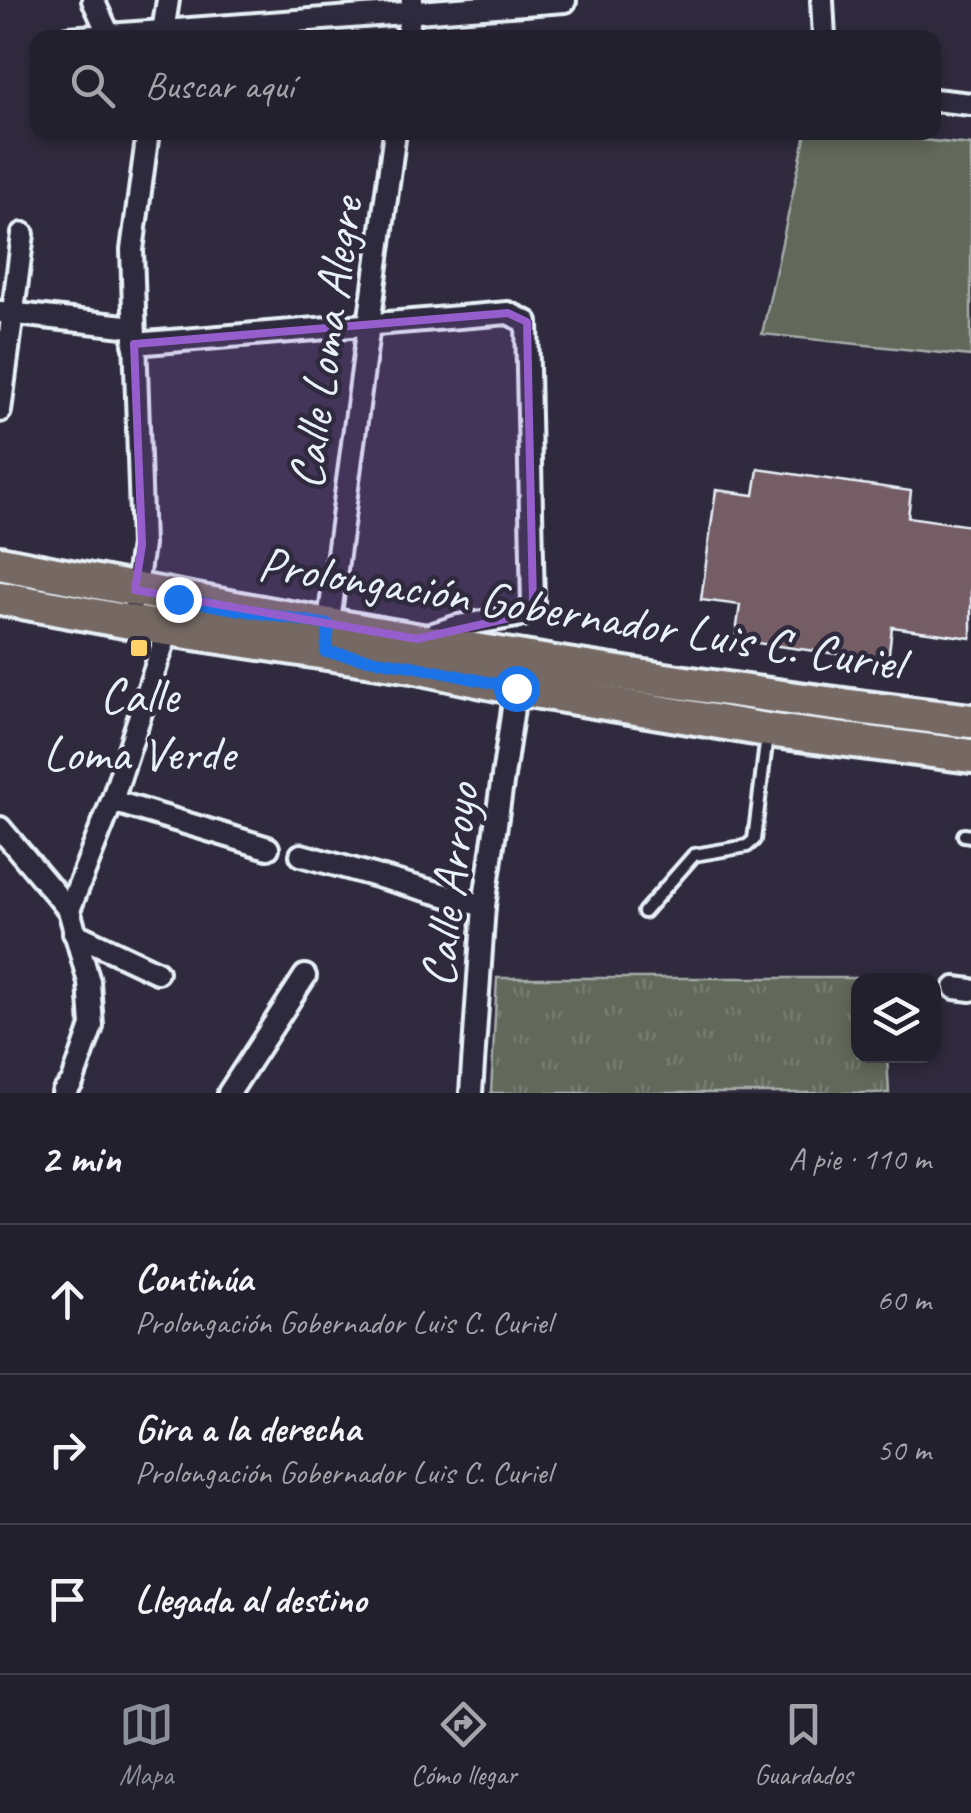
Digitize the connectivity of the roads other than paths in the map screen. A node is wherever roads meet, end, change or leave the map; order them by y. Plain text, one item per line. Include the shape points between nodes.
1 (94, 0) edge
2 (168, 0) edge
3 (822, 0) edge
4 (565, 1) edge
5 (411, 5) edge
6 (107, 30) edge
7 (164, 30) edge
8 (204, 30) edge
9 (408, 30) edge
10 (824, 30) edge
11 (941, 101) edge
12 (971, 104) edge
13 (147, 140) edge
14 (393, 140) edge
15 (23, 234) dead end
16 (8, 312) edge
17 (369, 324) junction
18 (133, 336) junction
19 (0, 411) edge
20 (0, 563) edge
21 (0, 598) edge
22 (133, 606) junction
23 (173, 614) junction
24 (327, 639) junction
25 (417, 639) junction
26 (516, 688) junction
27 (971, 722) edge
28 (767, 730) junction
29 (971, 756) edge
30 (112, 801) junction
31 (0, 828) edge
32 (268, 848) dead end
33 (301, 856) dead end
34 (484, 906) junction
35 (69, 910) junction
36 (644, 912) dead end
37 (74, 933) junction
38 (157, 972) dead end
39 (305, 976) dead end
40 (73, 1090) edge
41 (229, 1093) edge
42 (471, 1093) edge

1 - 6 street
2 - 7 street
3 - 10 street
4 - 5 street
5 - 8 street
5 - 9 street
11 - 12 street
13 - 18 street via 132,250
14 - 17 street, Calle Loma Alegre
15 - 16 street
16 - 18 street
16 - 19 street
17 - 18 street
17 - 24 street, Calle Loma Alegre
17 - 25 street via 508,313 526,322 533,605 523,614
18 - 22 street via 142,545
20 - 22 main road, Prolongación Gobernador Luis C. Curiel
21 - 22 main road, Prolongación Gobernador Luis C. Curiel
22 - 23 main road, Prolongación Gobernador Luis C. Curiel
23 - 24 main road, Prolongación Gobernador Luis C. Curiel
23 - 30 street
24 - 25 main road, Prolongación Gobernador Luis C. Curiel
24 - 26 main road, Prolongación Gobernador Luis C. Curiel
25 - 27 main road, Prolongación Gobernador Luis C. Curiel
26 - 28 main road, Prolongación Gobernador Luis C. Curiel
26 - 34 street, Calle Arroyo
28 - 29 main road, Prolongación Gobernador Luis C. Curiel
28 - 36 lane via 754,840 694,855
30 - 32 street
30 - 35 street
31 - 35 street
33 - 34 street
34 - 42 street, Calle Arroyo
35 - 37 street
37 - 38 street
37 - 40 street via 92,1007
39 - 41 street

